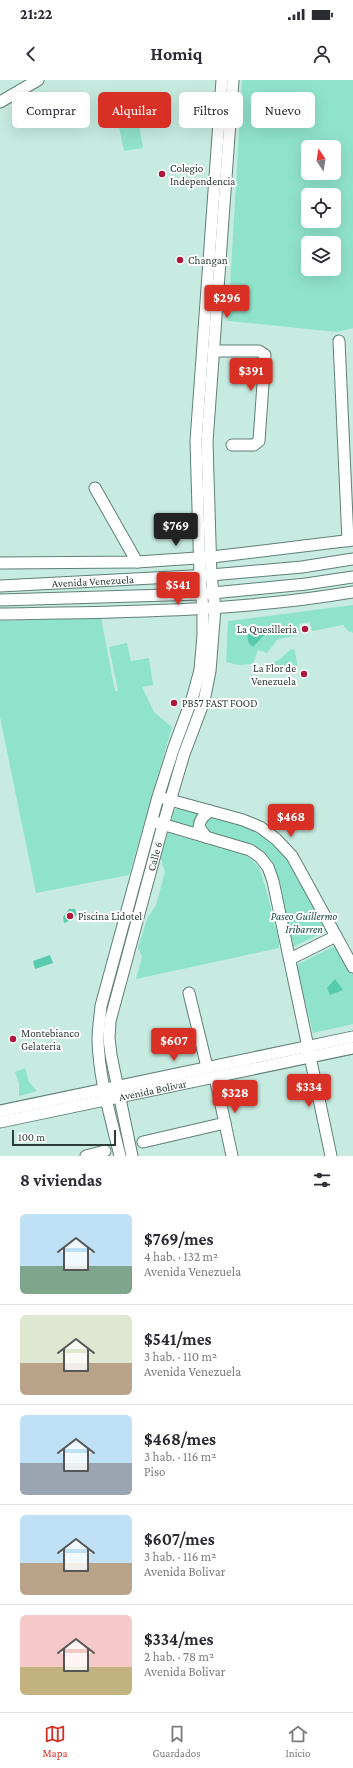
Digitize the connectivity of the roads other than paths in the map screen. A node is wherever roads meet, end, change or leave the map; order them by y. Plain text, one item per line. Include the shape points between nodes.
1 (38, 80) edge
2 (222, 80) edge
3 (233, 80) edge
4 (0, 102) edge
5 (339, 341) dead end
6 (214, 351) junction
7 (232, 445) dead end
8 (95, 488) dead end
9 (350, 541) edge
10 (212, 557) junction
11 (200, 558) junction
12 (353, 559) edge
13 (137, 562) junction
14 (0, 563) edge
15 (211, 574) junction
16 (200, 575) junction
17 (353, 576) edge
18 (0, 581) edge
19 (25, 585) junction
20 (0, 586) edge
21 (353, 592) edge
22 (214, 593) junction
23 (202, 594) junction
24 (0, 600) edge
25 (215, 608) junction
26 (203, 610) junction
27 (0, 613) edge
28 (158, 797) junction
29 (170, 800) junction
30 (210, 811) junction
31 (151, 821) junction
32 (162, 825) junction
33 (206, 837) junction
34 (336, 936) junction
35 (290, 959) junction
36 (353, 967) edge
37 (110, 975) junction
38 (121, 978) junction
39 (189, 993) dead end
40 (353, 1037) edge
41 (353, 1048) edge
42 (308, 1051) junction
43 (207, 1067) junction
44 (215, 1077) junction
45 (116, 1086) junction
46 (105, 1089) junction
47 (119, 1098) junction
48 (107, 1100) junction
49 (0, 1111) edge
50 (0, 1122) edge
51 (225, 1123) junction
52 (143, 1142) dead end
53 (106, 1151) dead end
54 (86, 1156) edge
55 (120, 1156) edge
56 (132, 1156) edge
57 (232, 1156) edge
58 (331, 1156) edge

1 - 4 street
2 - 11 street via 196,442
3 - 6 street, Calle 6
5 - 9 street
6 - 7 street via 259,351 265,355 259,441 254,445
6 - 10 street, Calle 6 via 207,442
8 - 13 street
9 - 10 street, Avenida Venezuela
10 - 11 street, Avenida Venezuela
10 - 15 street, Calle 6
11 - 13 street, Avenida Venezuela
11 - 16 street
12 - 15 street, Avenida Venezuela via 302,567
13 - 14 street, Avenida Venezuela
15 - 16 street, Avenida Venezuela
15 - 22 street, Calle 6
16 - 19 street, Avenida Venezuela
16 - 23 street
17 - 22 street, Avenida Venezuela via 306,584
18 - 19 street
19 - 20 street, Avenida Venezuela
21 - 25 street via 308,600
22 - 23 street, Avenida Venezuela
22 - 25 street, Calle 6
23 - 24 street, Avenida Venezuela
23 - 26 street
25 - 26 street
25 - 29 street, Calle 6 via 210,671 204,701
26 - 27 street
26 - 28 street via 200,670
28 - 29 street
28 - 31 street
29 - 30 street
29 - 32 street, Calle 6
30 - 33 street via 202,817 199,827
30 - 34 street via 260,827 276,839 292,856
31 - 32 street
31 - 37 street
32 - 33 street
32 - 38 street, Calle 6
33 - 35 street via 250,850 268,867
34 - 35 street
34 - 36 street
35 - 42 street
37 - 38 street
37 - 46 street via 101,1006 98,1040
38 - 45 street, Calle 6 via 109,1038
39 - 43 street
40 - 42 street, Avenida Bolivar
41 - 42 street, Avenida Bolivar
42 - 43 street, Avenida Bolivar
42 - 44 street, Avenida Bolivar
42 - 58 street
43 - 45 street, Avenida Bolivar
44 - 47 street, Avenida Bolivar
44 - 51 street
45 - 46 street, Avenida Bolivar
45 - 47 street, Calle 6
46 - 48 street
46 - 49 street, Avenida Bolivar
47 - 48 street, Avenida Bolivar
47 - 56 street, Calle 6
48 - 50 street, Avenida Bolivar
48 - 55 street
51 - 52 street
51 - 57 street
53 - 54 street

